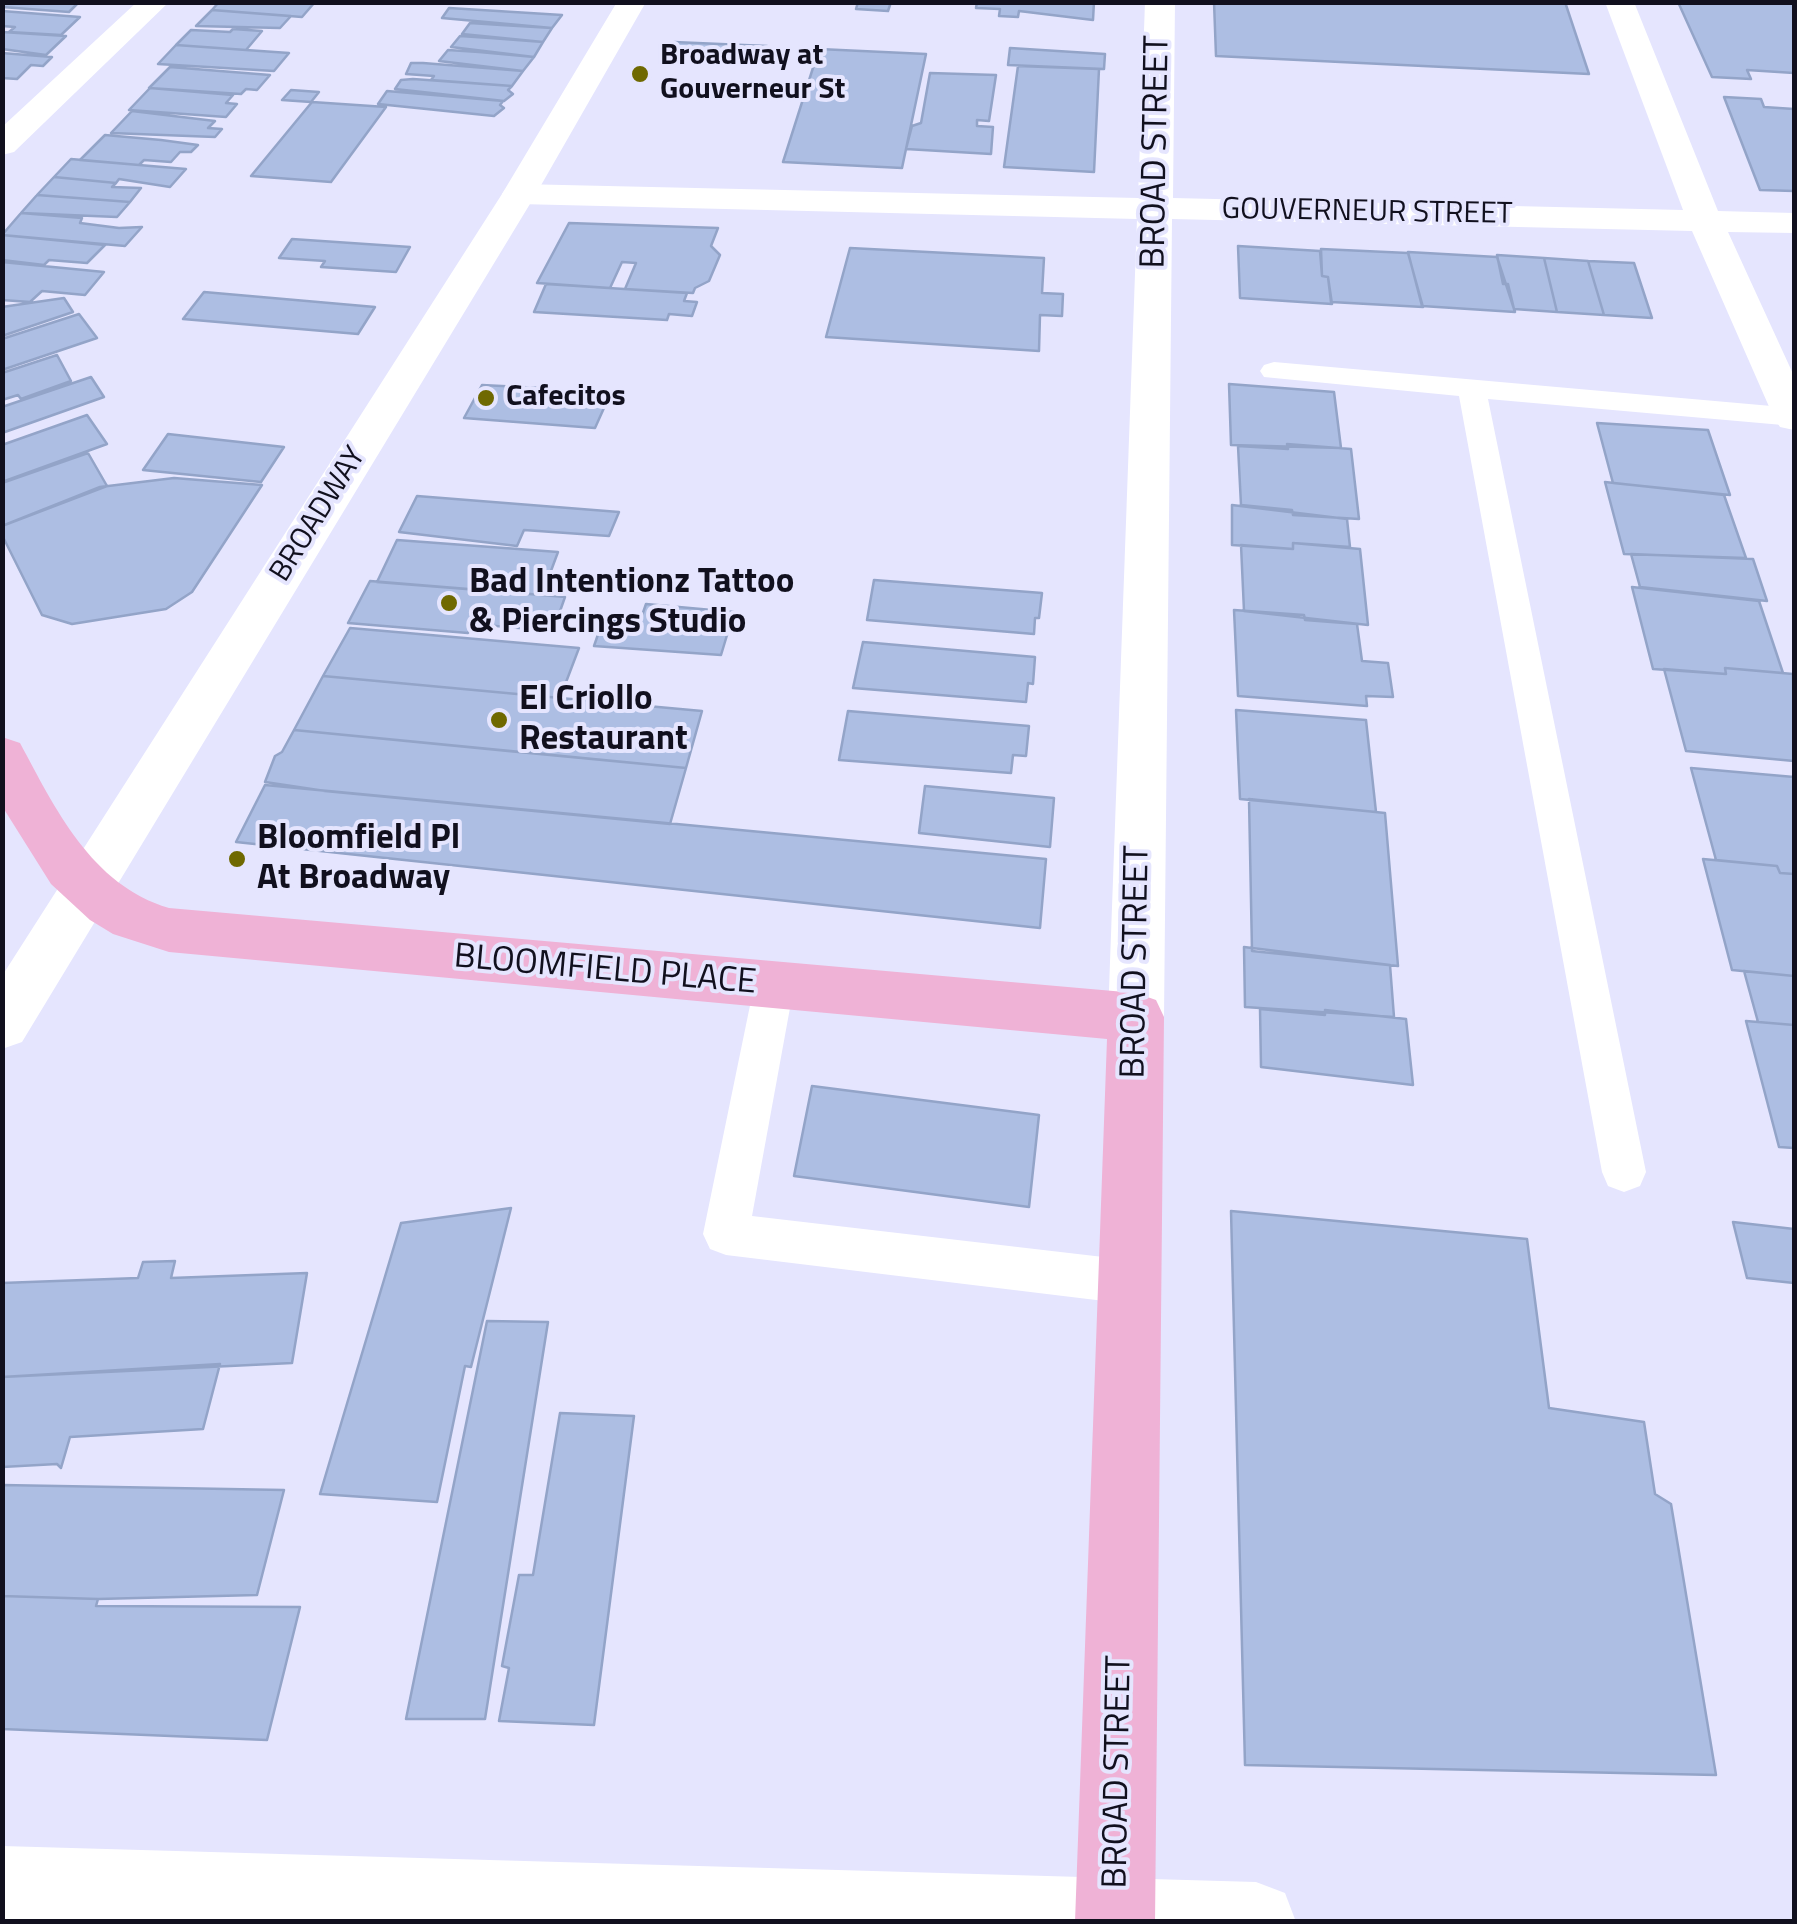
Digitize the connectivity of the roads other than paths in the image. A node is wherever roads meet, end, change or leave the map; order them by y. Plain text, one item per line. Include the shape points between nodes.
1 (156, 2) edge
2 (632, 2) edge
3 (1160, 2) edge
4 (1619, 2) edge
5 (2, 144) edge
6 (519, 194) junction
7 (1155, 208) junction
8 (1705, 221) junction
9 (1794, 224) edge
10 (1274, 371) dead end
11 (1472, 389) junction
12 (1794, 418) edge
13 (2, 756) edge
14 (87, 886) junction
15 (774, 986) junction
16 (1136, 1018) junction
17 (2, 1025) edge
18 (1624, 1172) dead end
19 (1129, 1282) junction
20 (2, 1886) edge
21 (1115, 1920) edge
22 (1256, 1922) edge

1 - 5 street
2 - 6 street, BROADWAY
3 - 7 street, BROAD STREET
4 - 8 street
6 - 7 street, GOUVERNEUR STREET
6 - 14 street, BROADWAY
7 - 8 street, GOUVERNEUR STREET
7 - 16 street, BROAD STREET
8 - 9 street, GOUVERNEUR STREET
8 - 12 street
10 - 11 lane
11 - 12 lane
11 - 18 lane
13 - 14 main road, BLOOMFIELD PLACE via 46,839
14 - 15 main road, BLOOMFIELD PLACE via 132,918 204,936
14 - 17 street, BROADWAY
15 - 16 main road, BLOOMFIELD PLACE
15 - 19 lane via 726,1234
16 - 19 main road, BROAD STREET
19 - 21 main road, BROAD STREET
20 - 21 street
21 - 22 street

